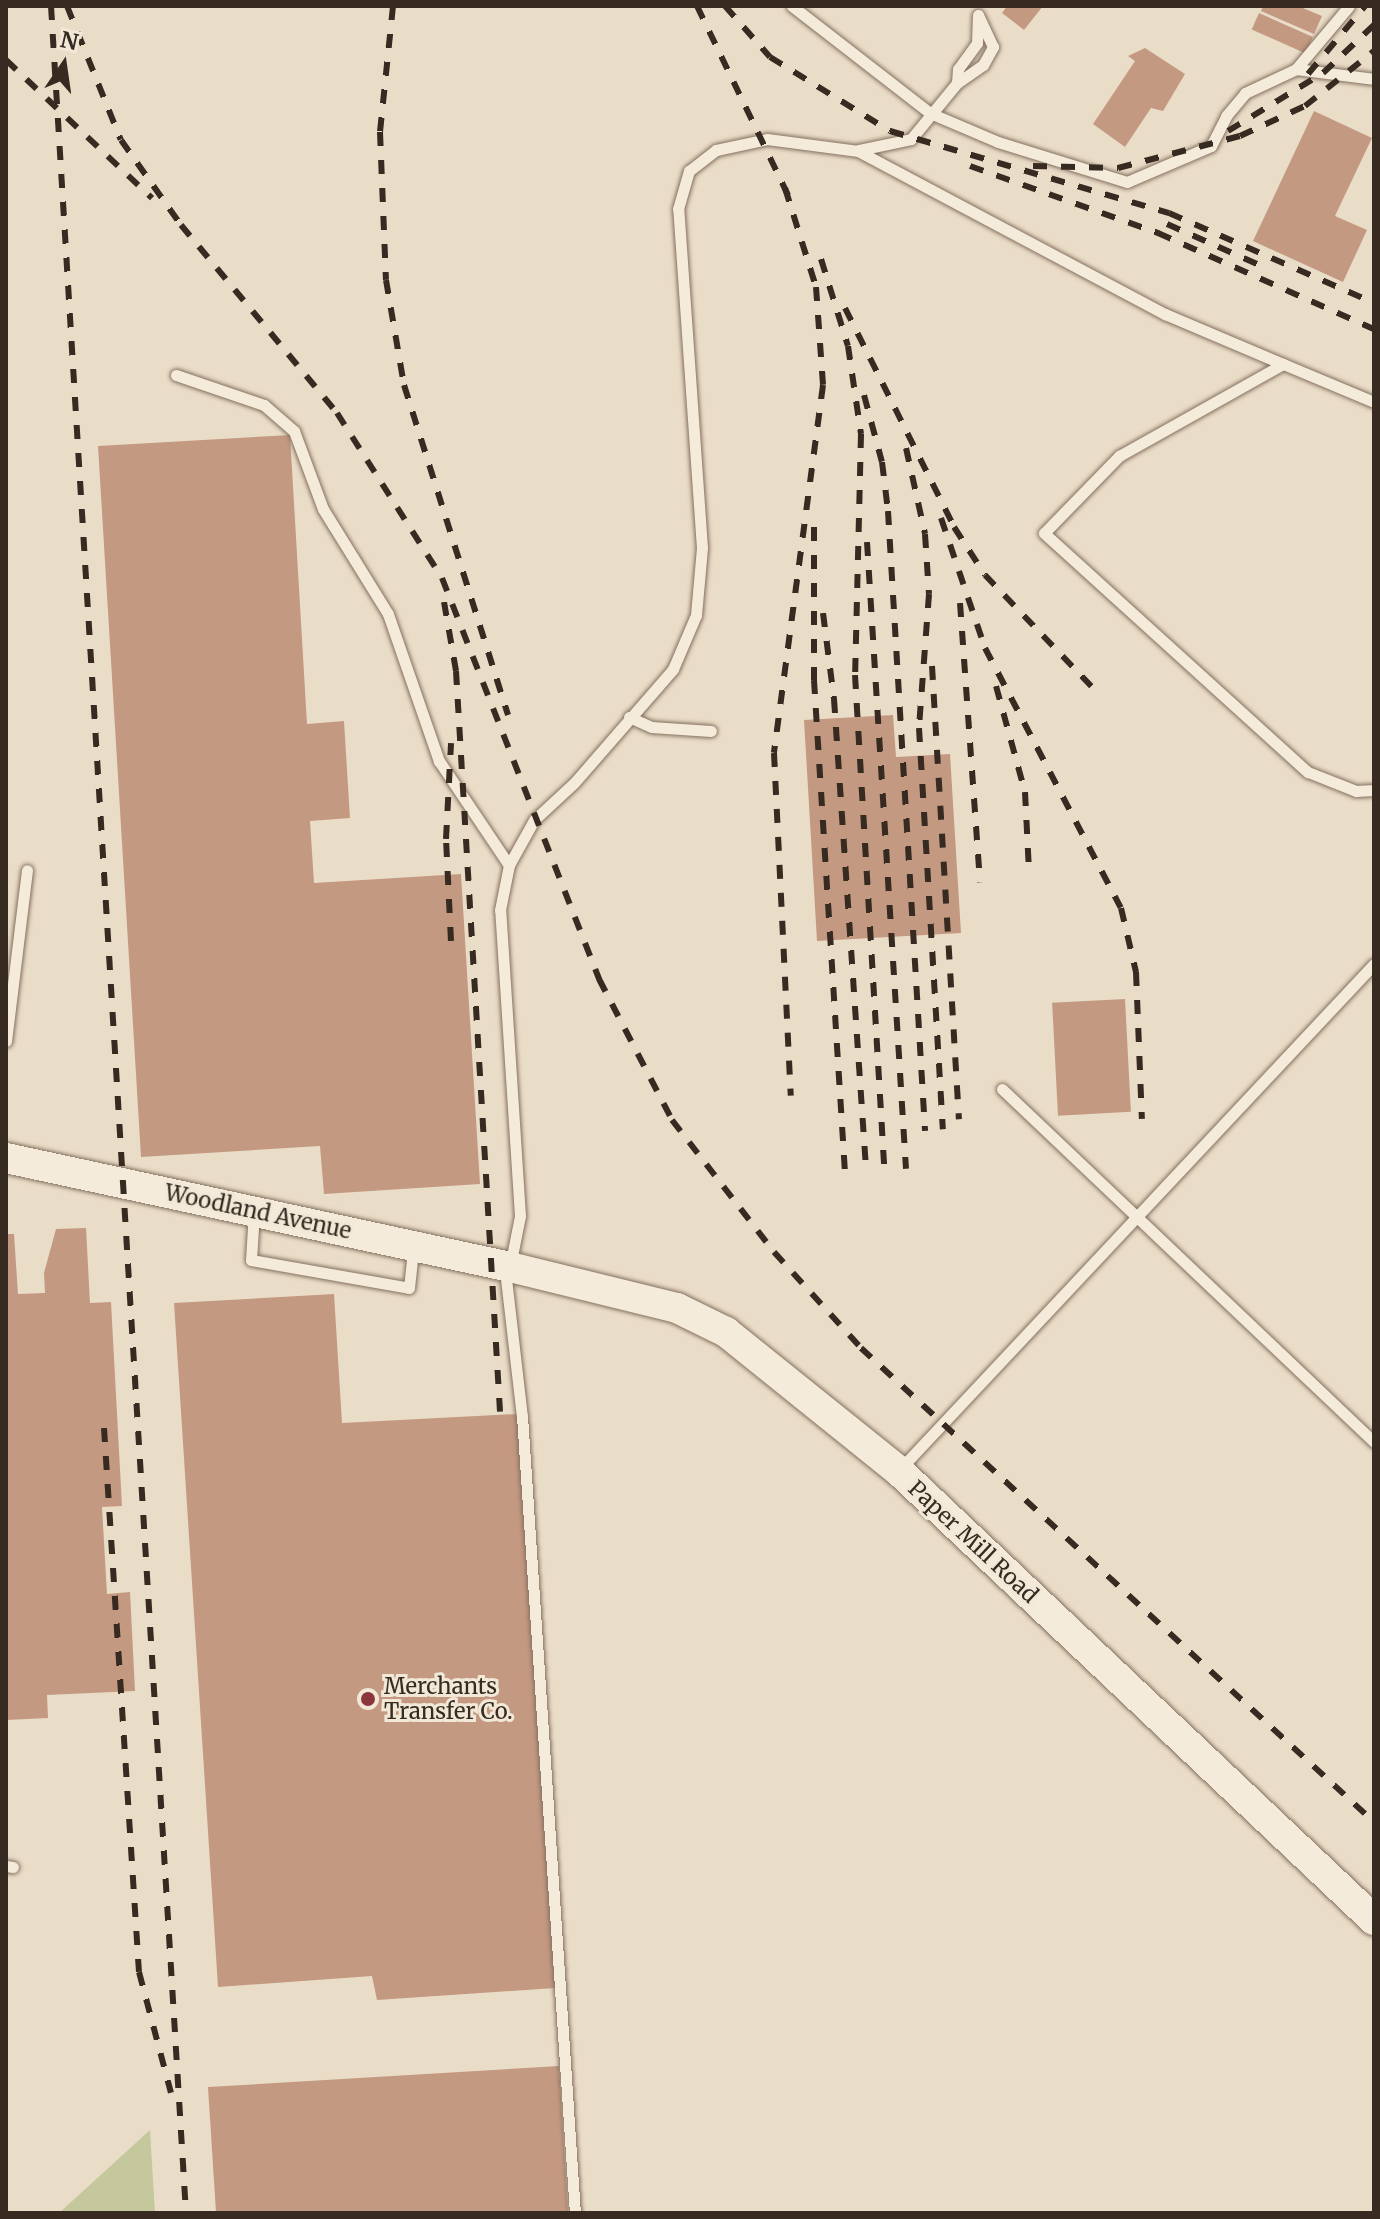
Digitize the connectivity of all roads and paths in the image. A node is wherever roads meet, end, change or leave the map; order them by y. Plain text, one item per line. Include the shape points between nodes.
1 (792, 6) edge
2 (1349, 6) edge
3 (975, 11) edge
4 (1296, 69) junction
5 (1374, 79) edge
6 (930, 113) junction
7 (858, 151) junction
8 (1283, 364) junction
9 (176, 375) dead end
10 (1374, 402) edge
11 (629, 717) junction
12 (711, 731) dead end
13 (1374, 790) edge
14 (509, 865) junction
15 (27, 870) dead end
16 (1374, 964) edge
17 (6, 1041) edge
18 (1002, 1089) dead end
19 (6, 1158) edge
20 (254, 1211) junction
21 (1138, 1216) junction
22 (414, 1246) junction
23 (507, 1266) junction
24 (1374, 1442) edge
25 (899, 1471) junction
26 (1374, 1920) edge
27 (575, 2213) edge

1 - 6 lane
2 - 4 lane
3 - 6 lane via 993,47 970,78 957,83
4 - 5 lane
4 - 6 lane via 1245,93 1211,146 1127,182 998,142
6 - 7 lane via 911,139
7 - 8 lane via 1165,314
7 - 11 lane via 760,140 716,150 689,171 683,184 678,209 702,548 700,585 685,646 673,669
8 - 10 lane
8 - 13 lane via 1119,456 1044,533 1308,772 1356,791
9 - 14 lane via 264,405 294,431 323,509 388,614 439,761
11 - 12 lane via 651,727
11 - 14 lane via 574,783 534,820
14 - 23 lane via 500,910 520,1216
15 - 17 lane
16 - 21 lane
18 - 21 lane
19 - 20 street, Woodland Avenue
20 - 22 street, Woodland Avenue
20 - 22 lane via 251,1260 409,1288
21 - 24 lane via 1222,1302
21 - 25 lane
22 - 23 street, Woodland Avenue
23 - 25 street, Paper Mill Road via 677,1308 726,1332
23 - 27 lane via 523,1429
25 - 26 street, Paper Mill Road

